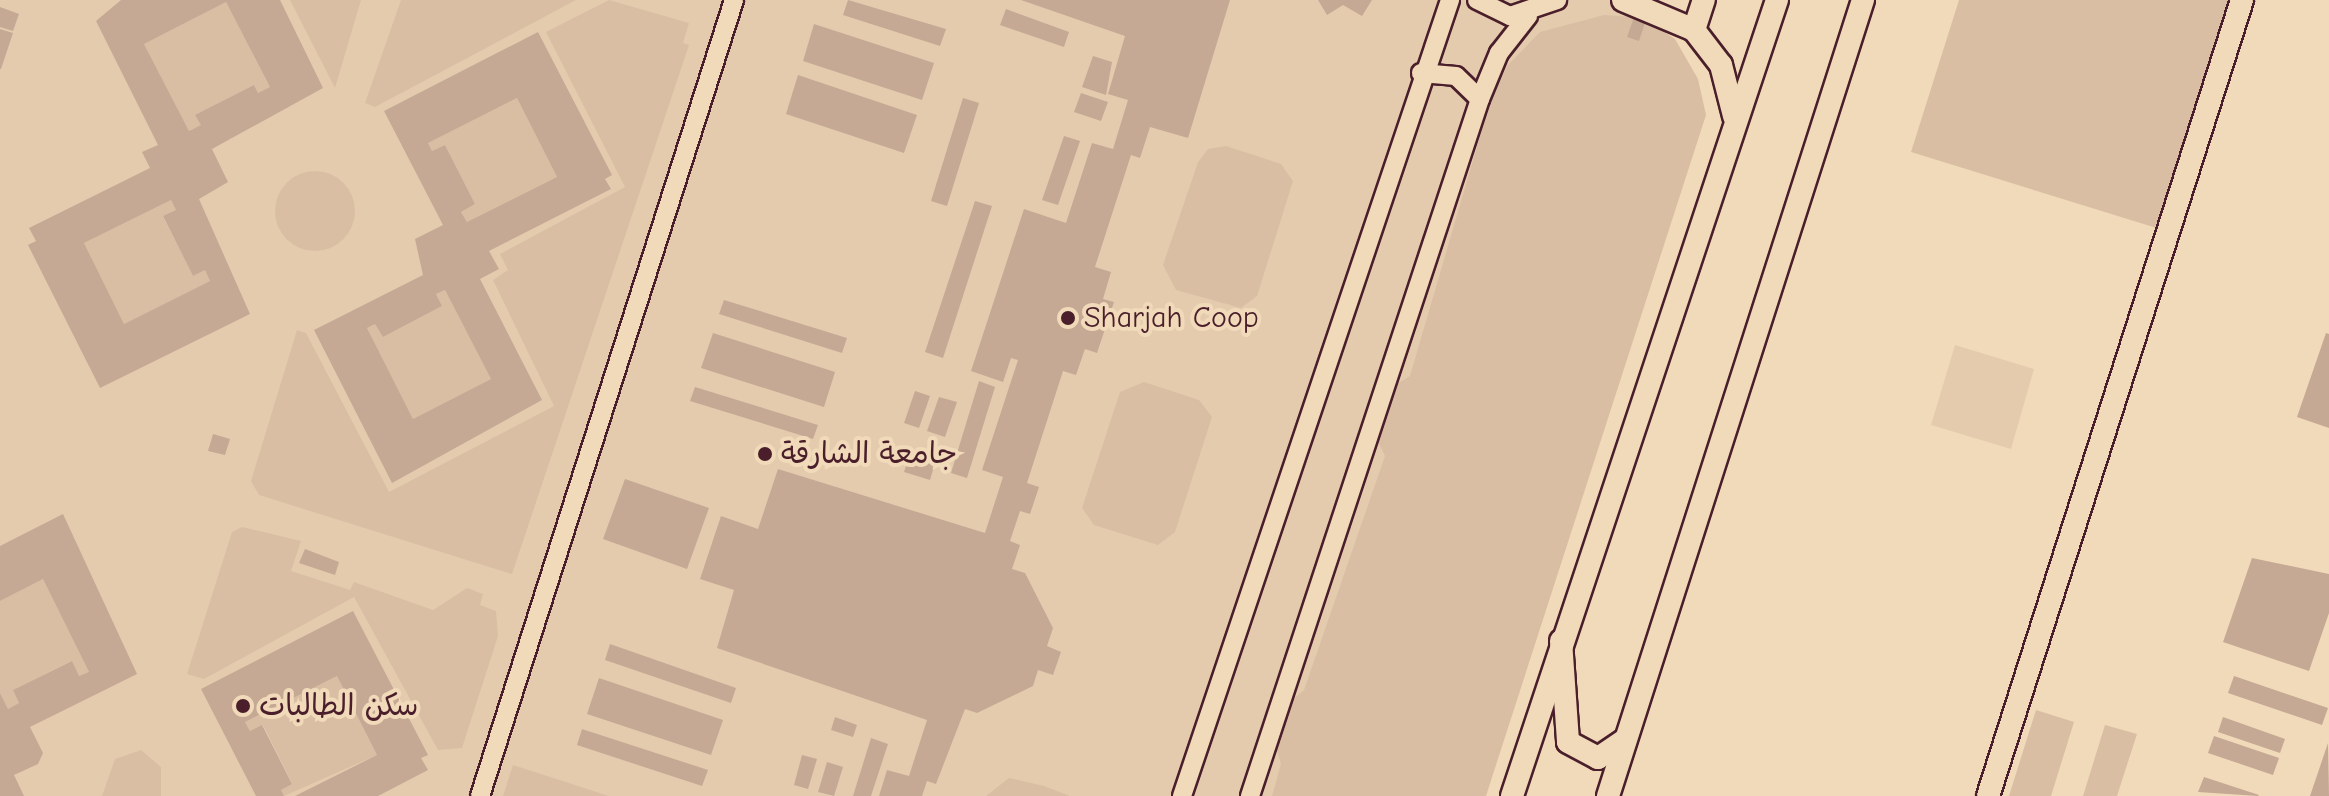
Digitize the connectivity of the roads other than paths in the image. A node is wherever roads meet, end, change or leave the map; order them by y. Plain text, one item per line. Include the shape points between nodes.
1 (734, 0) edge
2 (1450, 0) edge
3 (1477, 0) edge
4 (1557, 0) edge
5 (1624, 0) edge
6 (1704, 0) edge
7 (1777, 0) edge
8 (1863, 0) edge
9 (2242, 0) edge
10 (1528, 16) junction
11 (1694, 30) junction
12 (1421, 73) junction
13 (1480, 99) junction
14 (1734, 121) junction
15 (1561, 640) junction
16 (1626, 738) junction
17 (1617, 767) junction
18 (480, 796) edge
19 (1182, 796) edge
20 (1250, 796) edge
21 (1512, 796) edge
22 (1608, 796) edge
23 (1629, 796) edge
24 (1988, 796) edge

1 - 18 street
2 - 12 street
3 - 10 street via 1494,11
4 - 10 street
5 - 11 street
6 - 11 street
7 - 14 street
8 - 16 street
9 - 24 street
10 - 13 street via 1499,53
11 - 14 street via 1721,65
12 - 13 street via 1456,76
12 - 19 street
13 - 20 street
14 - 15 street
15 - 16 street via 1568,742 1598,758
15 - 21 street
16 - 17 street
17 - 22 street
17 - 23 street

